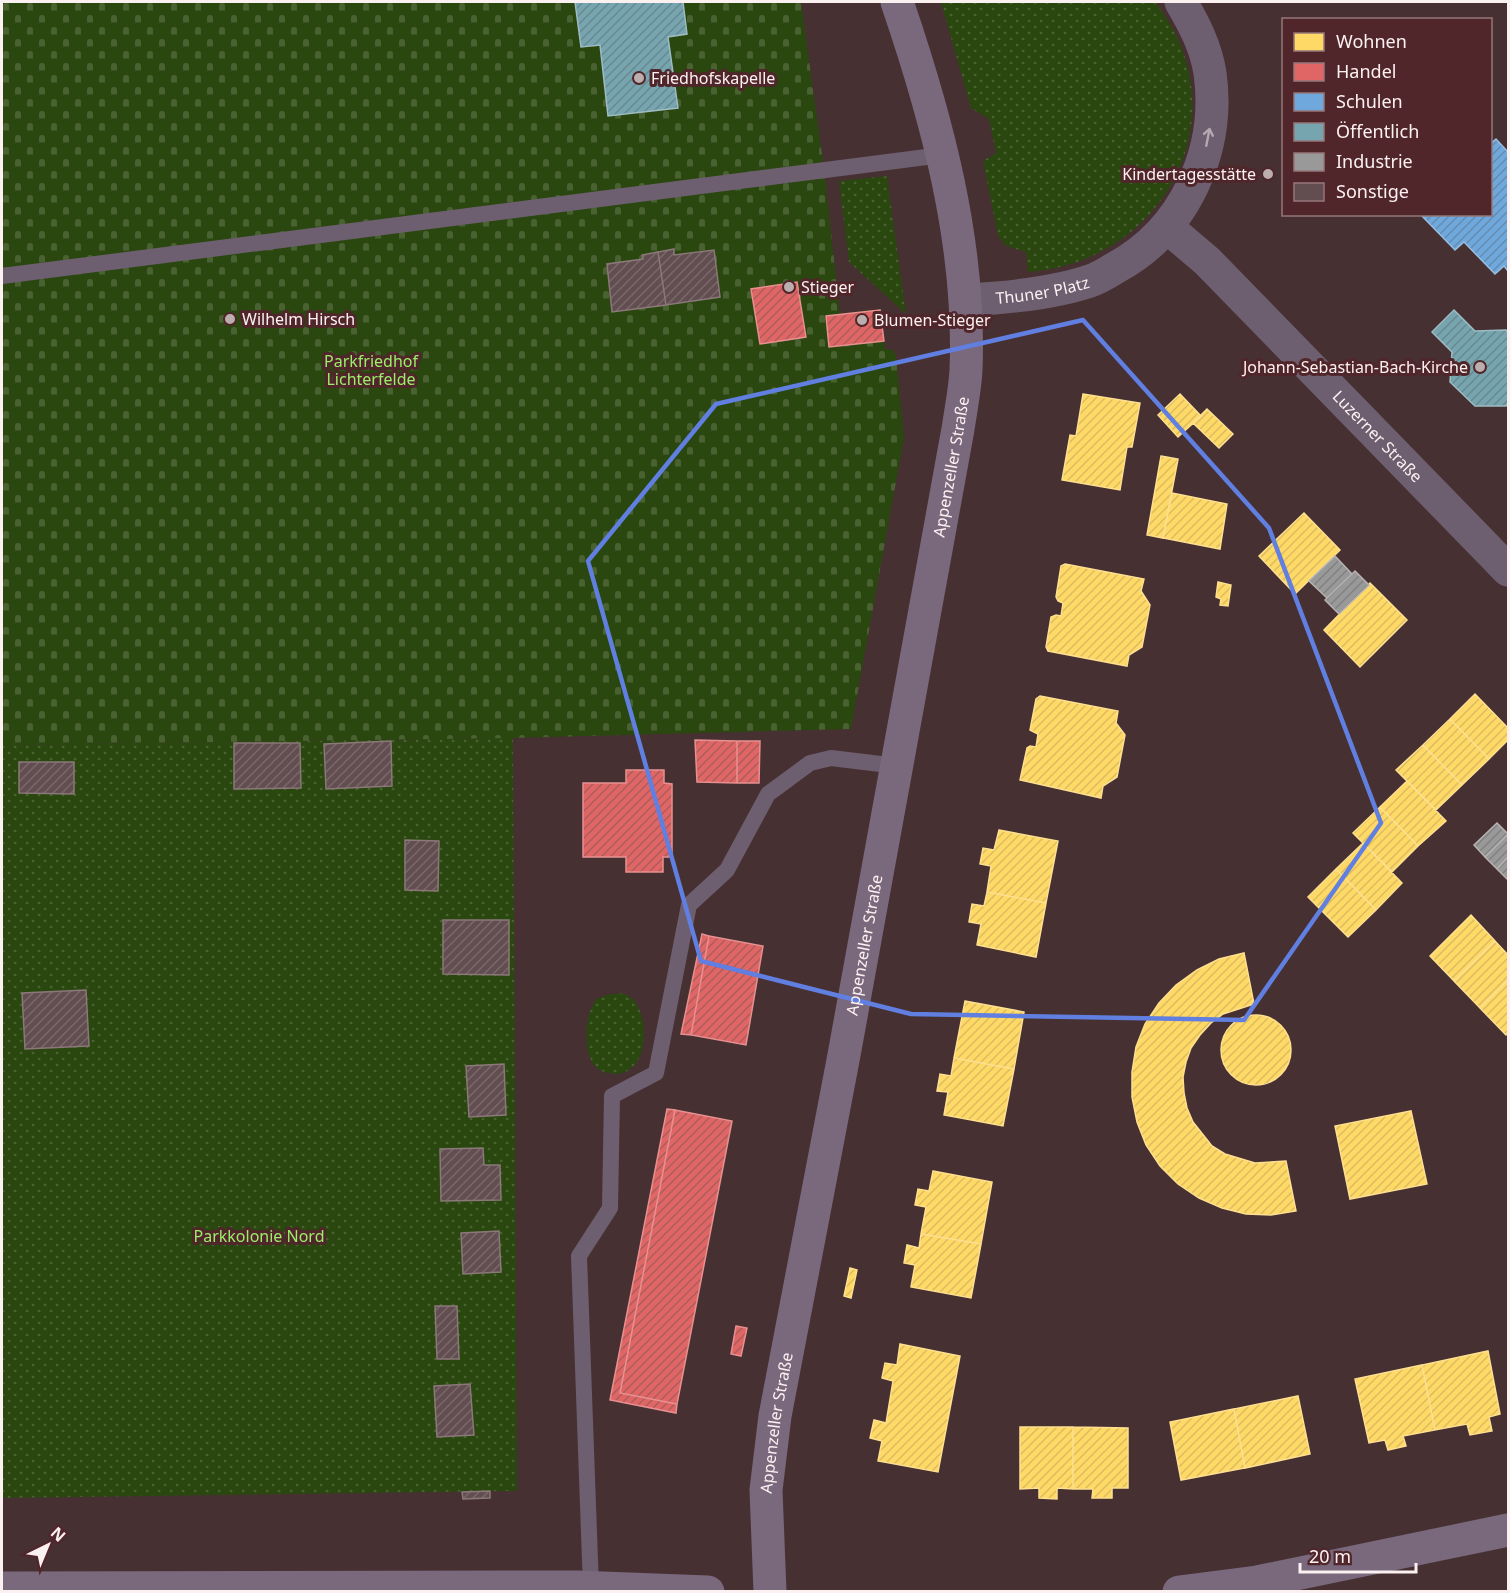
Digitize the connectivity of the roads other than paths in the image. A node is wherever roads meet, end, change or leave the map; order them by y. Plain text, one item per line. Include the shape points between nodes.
1 (897, 2) edge
2 (1180, 2) edge
3 (942, 155) junction
4 (1167, 227) junction
5 (2, 276) edge
6 (964, 300) junction
7 (1509, 570) edge
8 (897, 766) junction
9 (1509, 1530) edge
10 (2, 1588) edge
11 (591, 1588) junction
12 (708, 1592) edge
13 (770, 1592) edge
14 (1179, 1592) edge

1 - 3 street
4 -> 2 street, Thuner Platz via 1190,194 1211,123 1212,96 1205,51
3 - 5 lane
3 - 6 street
4 - 6 street, Thuner Platz via 1133,258 1092,281 1055,290
4 - 7 street, Luzerner Straße via 1207,261
6 - 8 street, Appenzeller Straße via 966,370 958,429
8 - 11 lane via 831,758 810,763 768,794 727,870 689,905 656,1073 612,1096 610,1208 579,1256
8 - 13 street, Appenzeller Straße via 775,1416 766,1490
9 - 14 street via 1257,1581
10 - 11 street
11 - 12 street

